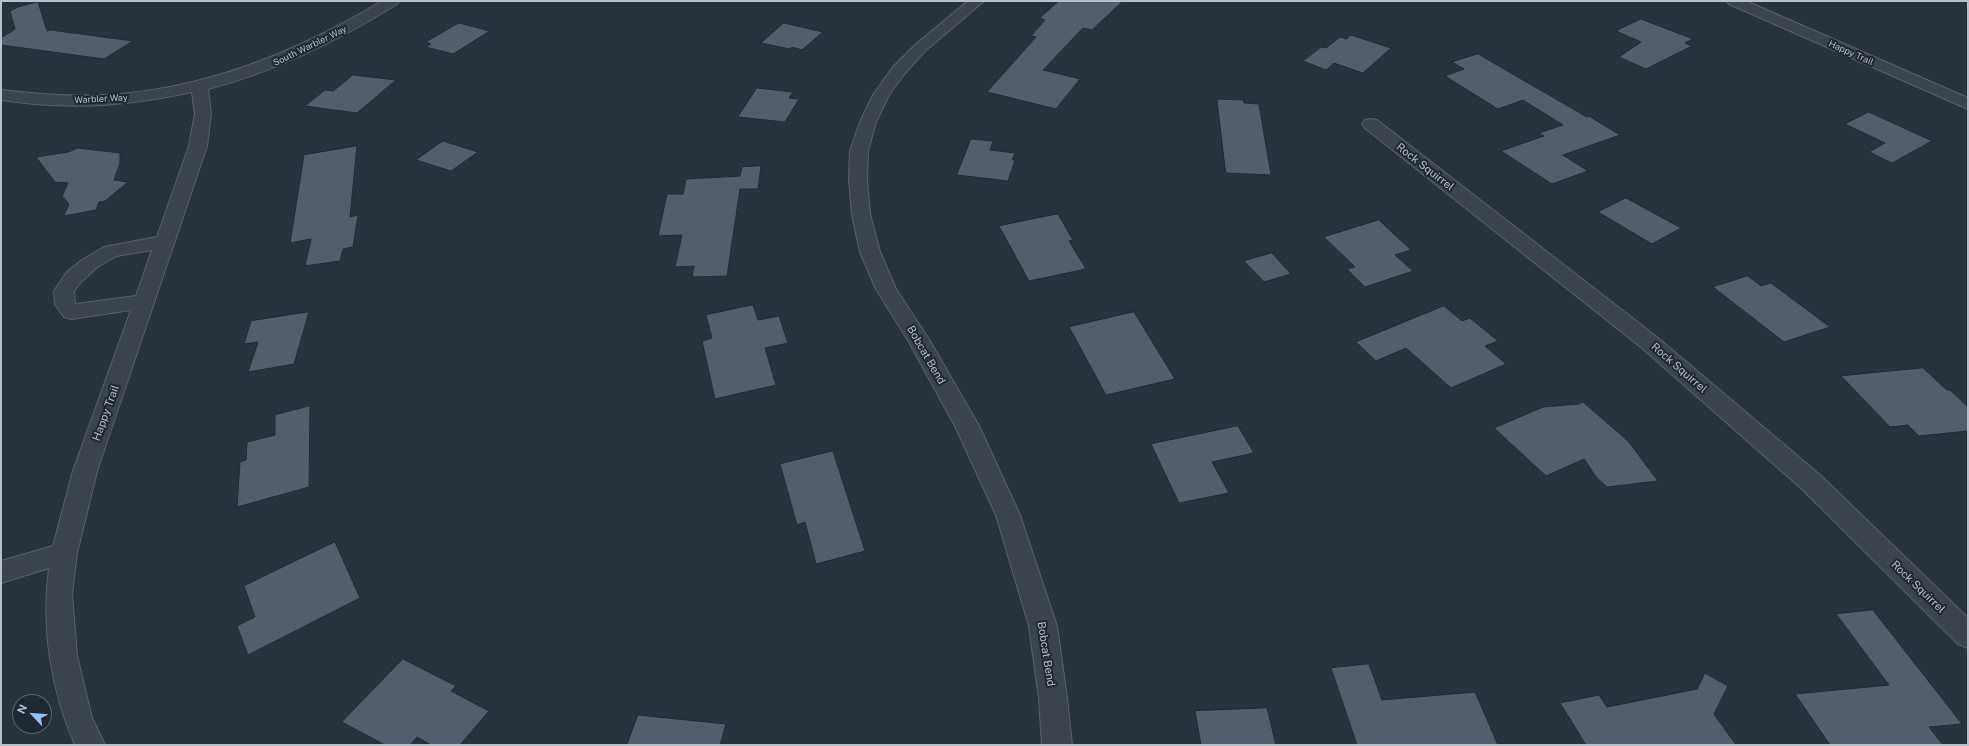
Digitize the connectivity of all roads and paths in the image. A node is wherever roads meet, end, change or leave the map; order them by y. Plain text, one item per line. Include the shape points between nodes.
1 (392, 1) edge
2 (977, 1) edge
3 (1734, 1) edge
4 (200, 86) junction
5 (1, 95) edge
6 (1968, 104) edge
7 (1371, 124) dead end
8 (166, 242) junction
9 (145, 301) junction
10 (64, 553) junction
11 (1, 572) edge
12 (1968, 636) edge
13 (90, 745) edge
14 (1057, 745) edge

1 - 4 street, South Warbler Way via 326,40 290,57
2 - 14 street, Bobcat Bend via 920,48 899,70 881,95 868,122 859,151 861,214 870,252 886,289 967,426 1008,515 1043,626
3 - 6 street, Happy Trail
4 - 5 street, Warbler Way via 102,100 25,99
4 - 8 street, Happy Trail via 203,114 198,146
7 - 12 street, Rock Squirrel via 1650,343 1811,482
8 - 9 street, Happy Trail
8 - 9 street via 111,251 89,264 74,277 64,291 64,304 71,312
9 - 10 street, Happy Trail via 85,471
10 - 11 street
10 - 13 street, Happy Trail via 59,594 63,656 78,719

